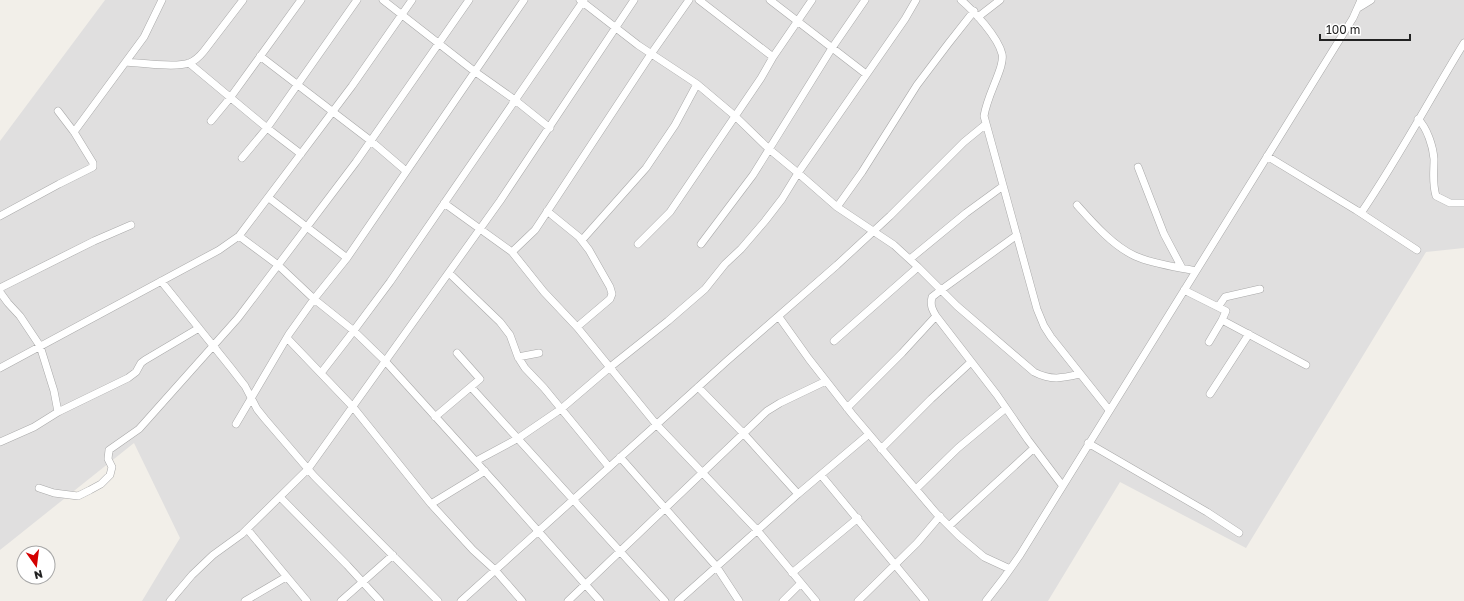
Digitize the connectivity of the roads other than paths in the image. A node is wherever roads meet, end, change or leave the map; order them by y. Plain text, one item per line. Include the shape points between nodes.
1 (162, 0) edge
2 (243, 0) edge
3 (301, 0) edge
4 (357, 0) edge
5 (383, 0) edge
6 (412, 0) edge
7 (469, 0) edge
8 (524, 0) edge
9 (634, 0) edge
10 (689, 0) edge
11 (699, 0) edge
12 (770, 0) edge
13 (812, 0) edge
14 (865, 0) edge
15 (916, 0) edge
16 (961, 0) edge
17 (1000, 0) edge
18 (1361, 0) edge
19 (1371, 0) edge
20 (582, 1) edge
21 (1358, 8) junction
22 (402, 14) junction
23 (976, 14) junction
24 (798, 21) junction
25 (616, 28) junction
26 (439, 43) junction
27 (1464, 44) edge
28 (832, 48) junction
29 (651, 54) junction
30 (260, 56) junction
31 (773, 57) junction
32 (126, 62) junction
33 (189, 63) junction
34 (474, 71) junction
35 (866, 74) junction
36 (298, 84) junction
37 (697, 84) junction
38 (230, 98) junction
39 (516, 100) junction
40 (58, 112) dead end
41 (333, 112) junction
42 (734, 116) junction
43 (1418, 119) junction
44 (211, 121) dead end
45 (986, 124) junction
46 (267, 128) junction
47 (550, 128) junction
48 (74, 132) junction
49 (371, 141) junction
50 (769, 149) junction
51 (301, 154) junction
52 (1267, 156) junction
53 (242, 158) dead end
54 (1138, 167) dead end
55 (406, 171) junction
56 (798, 173) junction
57 (1003, 186) junction
58 (269, 198) junction
59 (444, 203) junction
60 (1464, 203) edge
61 (1077, 205) dead end
62 (837, 207) junction
63 (547, 211) junction
64 (1361, 213) junction
65 (0, 216) edge
66 (131, 226) dead end
67 (307, 226) junction
68 (481, 229) junction
69 (873, 232) junction
70 (1016, 235) junction
71 (240, 236) junction
72 (582, 240) junction
73 (638, 244) dead end
74 (701, 244) dead end
75 (1416, 250) dead end
76 (512, 252) junction
77 (347, 258) junction
78 (910, 260) junction
79 (278, 264) junction
80 (918, 267) junction
81 (1182, 268) junction
82 (1196, 270) junction
83 (449, 273) junction
84 (161, 281) junction
85 (0, 288) edge
86 (1260, 289) dead end
87 (941, 290) junction
88 (1184, 290) junction
89 (0, 292) edge
90 (314, 299) junction
91 (1218, 307) junction
92 (936, 316) junction
93 (779, 317) junction
94 (1222, 320) junction
95 (199, 328) junction
96 (577, 328) junction
97 (354, 331) junction
98 (1249, 334) junction
99 (287, 338) junction
100 (834, 341) dead end
101 (1209, 342) dead end
102 (40, 346) junction
103 (214, 346) junction
104 (456, 353) dead end
105 (539, 353) dead end
106 (518, 357) junction
107 (386, 362) junction
108 (971, 362) junction
109 (1306, 365) dead end
110 (0, 368) edge
111 (609, 368) junction
112 (321, 373) junction
113 (1080, 374) junction
114 (826, 382) junction
115 (470, 387) junction
116 (698, 387) junction
117 (1210, 394) dead end
118 (251, 399) junction
119 (353, 407) junction
120 (847, 408) junction
121 (1006, 408) junction
122 (561, 410) junction
123 (1109, 410) junction
124 (58, 412) junction
125 (436, 417) junction
126 (236, 424) dead end
127 (656, 424) junction
128 (744, 434) junction
129 (869, 434) junction
130 (517, 439) junction
131 (0, 442) edge
132 (1088, 443) junction
133 (1034, 448) junction
134 (881, 449) junction
135 (620, 457) junction
136 (476, 462) junction
137 (608, 467) junction
138 (308, 469) junction
139 (485, 471) junction
140 (702, 473) junction
141 (821, 475) junction
142 (1062, 485) junction
143 (39, 488) dead end
144 (916, 489) junction
145 (798, 494) junction
146 (280, 497) junction
147 (573, 500) junction
148 (431, 504) junction
149 (665, 509) junction
150 (940, 516) junction
151 (858, 518) junction
152 (949, 526) junction
153 (247, 529) junction
154 (757, 530) junction
155 (539, 532) junction
156 (1239, 533) dead end
157 (620, 552) junction
158 (393, 555) junction
159 (895, 564) junction
160 (716, 566) junction
161 (1010, 569) junction
162 (495, 570) junction
163 (792, 573) junction
164 (286, 577) junction
165 (363, 583) junction
166 (800, 583) junction
167 (585, 584) junction
168 (170, 601) edge
169 (245, 601) edge
170 (307, 601) edge
171 (341, 601) edge
172 (380, 601) edge
173 (438, 601) edge
174 (461, 601) edge
175 (522, 601) edge
176 (568, 601) edge
177 (600, 601) edge
178 (665, 601) edge
179 (678, 601) edge
180 (739, 601) edge
181 (783, 601) edge
182 (816, 601) edge
183 (858, 601) edge
184 (925, 601) edge
185 (986, 601) edge

1 - 32 street via 144,37
2 - 33 street via 204,51
3 - 30 street
4 - 36 street
5 - 22 street
6 - 22 street
7 - 26 street
8 - 34 street
9 - 25 street
10 - 29 street
11 - 31 street
12 - 24 street
13 - 24 street
14 - 28 street
15 - 35 street
16 - 23 street
17 - 23 street
18 - 21 street
19 - 21 street
20 - 25 street
20 - 39 street
21 - 52 street
22 - 26 street
22 - 41 street
23 - 45 street via 999,45 1003,56 986,106
23 - 62 street via 948,44 917,85 871,160
24 - 28 street
24 - 31 street
25 - 29 street
25 - 47 street
26 - 34 street
26 - 49 street
27 - 43 street
28 - 35 street
28 - 50 street
29 - 37 street
29 - 63 street
30 - 36 street
30 - 38 street
31 - 42 street via 762,78
32 - 33 street
32 - 48 street
33 - 38 street
34 - 39 street
34 - 55 street
35 - 56 street
36 - 41 street
36 - 46 street
37 - 42 street
37 - 72 street via 671,131 646,168
38 - 44 street
38 - 46 street
39 - 47 street
39 - 59 street
40 - 48 street
41 - 49 street
41 - 51 street
42 - 50 street
42 - 73 street via 670,212
43 - 60 street via 1430,141 1434,159 1432,171 1436,196 1450,203
43 - 64 street
45 - 57 street
45 - 69 street via 964,142
46 - 51 street
46 - 53 street
47 - 68 street
48 - 65 street via 93,167
49 - 55 street
49 - 67 street
50 - 56 street
50 - 74 street via 753,176
51 - 58 street
52 - 64 street
52 - 82 street
54 - 81 street via 1164,234
55 - 77 street
56 - 62 street
56 - 111 street via 765,221 705,289
57 - 70 street
57 - 78 street
58 - 67 street
58 - 71 street
59 - 68 street
59 - 97 street
61 - 81 street via 1110,239 1135,256
62 - 69 street
63 - 72 street
63 - 76 street via 535,230
64 - 75 street
66 - 85 street via 94,241
67 - 77 street
67 - 79 street
68 - 76 street
68 - 83 street
69 - 78 street via 894,245
69 - 93 street
70 - 87 street
70 - 113 street via 1044,326
71 - 79 street
71 - 84 street
72 - 96 street via 612,294 610,299
76 - 96 street
77 - 90 street
78 - 80 street
79 - 90 street
79 - 103 street
80 - 87 street
80 - 100 street
81 - 82 street
82 - 88 street
83 - 106 street via 500,322 510,335
83 - 107 street
84 - 95 street
84 - 102 street
86 - 91 street via 1225,297
87 - 92 street via 932,297 932,310
87 - 113 street via 1034,372 1044,378 1063,378
88 - 91 street
88 - 123 street
89 - 102 street
90 - 97 street
90 - 99 street
91 - 94 street via 1226,311
92 - 108 street
92 - 120 street
93 - 114 street
93 - 116 street
94 - 98 street
94 - 101 street
95 - 103 street
95 - 124 street via 145,360 128,378
96 - 111 street
97 - 107 street
97 - 112 street
98 - 109 street
98 - 117 street
99 - 112 street
99 - 118 street
102 - 110 street
102 - 124 street
103 - 118 street via 245,386
103 - 143 street via 139,429 109,450 108,459 112,467 110,475 101,484 78,496 54,494
104 - 115 street via 480,379
105 - 106 street
106 - 122 street
107 - 119 street
107 - 125 street
108 - 121 street
108 - 134 street
111 - 122 street
111 - 127 street
112 - 119 street
113 - 123 street
114 - 120 street
114 - 128 street via 767,411
115 - 125 street
115 - 130 street
116 - 127 street
116 - 128 street
118 - 126 street
118 - 138 street
119 - 138 street
119 - 148 street
120 - 129 street
121 - 133 street
121 - 144 street via 958,448
122 - 130 street
122 - 137 street
123 - 132 street
124 - 131 street via 34,427
125 - 136 street
127 - 135 street
127 - 140 street
128 - 140 street
128 - 145 street
129 - 134 street
129 - 141 street
130 - 136 street
130 - 147 street
132 - 142 street
132 - 156 street
133 - 142 street
133 - 152 street
134 - 144 street
135 - 137 street
135 - 149 street
136 - 139 street
137 - 147 street
138 - 146 street
138 - 158 street
139 - 148 street
139 - 155 street
140 - 149 street
140 - 154 street
141 - 145 street
141 - 151 street
142 - 161 street
144 - 150 street
145 - 154 street
146 - 153 street
146 - 165 street
147 - 155 street
147 - 157 street
148 - 162 street
149 - 157 street
149 - 160 street
150 - 152 street
150 - 159 street
151 - 159 street
151 - 163 street
152 - 161 street via 984,557
153 - 164 street
153 - 168 street via 213,555
154 - 160 street
154 - 163 street
155 - 162 street
155 - 167 street
157 - 167 street
157 - 178 street
158 - 165 street
158 - 173 street
159 - 183 street
159 - 184 street
160 - 179 street
160 - 180 street
161 - 185 street
162 - 174 street
162 - 175 street
163 - 166 street
164 - 169 street
164 - 170 street
165 - 171 street
165 - 172 street
166 - 181 street
166 - 182 street
167 - 176 street
167 - 177 street

